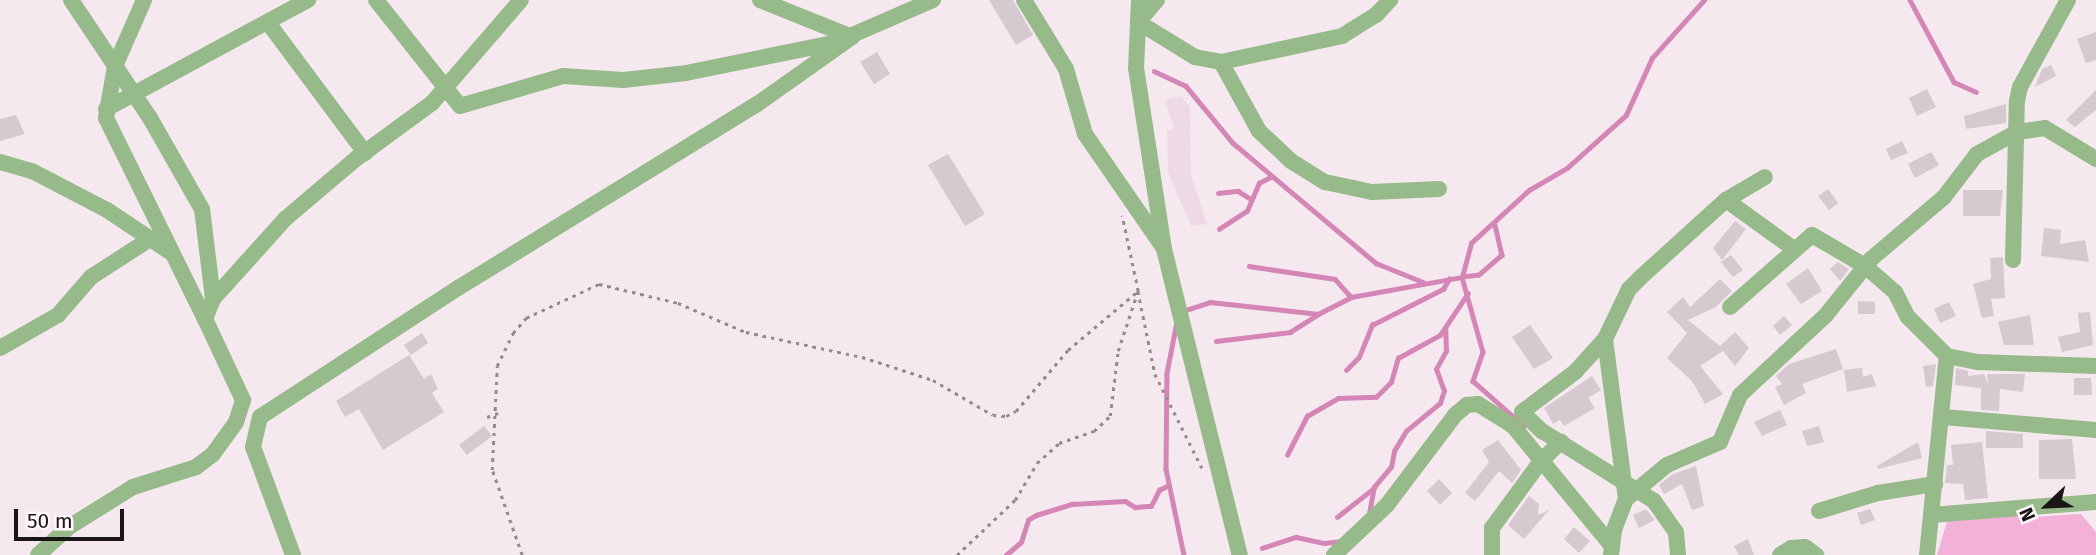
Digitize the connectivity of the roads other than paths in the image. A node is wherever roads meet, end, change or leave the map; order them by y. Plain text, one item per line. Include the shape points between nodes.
1 (71, 0) edge
2 (144, 0) edge
3 (308, 0) edge
4 (376, 0) edge
5 (521, 0) edge
6 (760, 0) edge
7 (933, 0) edge
8 (1024, 0) edge
9 (1139, 0) edge
10 (1157, 0) edge
11 (1390, 0) edge
12 (2068, 0) edge
13 (1138, 22) junction
14 (269, 24) junction
15 (852, 37) junction
16 (1221, 62) junction
17 (115, 66) junction
18 (444, 89) junction
19 (133, 94) junction
20 (106, 109) junction
21 (2017, 132) junction
22 (365, 153) junction
23 (2096, 159) edge
24 (0, 162) edge
25 (1765, 177) dead end
26 (1439, 189) dead end
27 (1726, 200) junction
28 (150, 239) junction
29 (1164, 249) junction
30 (1794, 249) junction
31 (173, 254) junction
32 (2013, 260) dead end
33 (1865, 266) junction
34 (213, 299) junction
35 (1730, 307) dead end
36 (205, 319) junction
37 (1605, 339) junction
38 (0, 348) edge
39 (1947, 356) junction
40 (2096, 366) edge
41 (1942, 416) junction
42 (2096, 430) edge
43 (1561, 442) junction
44 (1541, 461) junction
45 (1621, 481) junction
46 (1935, 484) junction
47 (1631, 495) junction
48 (2096, 502) edge
49 (1818, 511) dead end
50 (1931, 515) junction
51 (1611, 550) edge
52 (38, 555) edge
53 (293, 555) edge
54 (1240, 555) edge
55 (1335, 555) edge
56 (1492, 555) edge
57 (1678, 555) edge
58 (1780, 555) edge
59 (1816, 555) edge
60 (1927, 555) edge

1 - 17 street
2 - 17 street
3 - 14 street
4 - 18 street
5 - 18 street
6 - 15 street
7 - 15 street
8 - 29 street via 1055,45 1085,134
9 - 13 street
10 - 13 street
11 - 16 street via 1376,15 1342,36
12 - 21 street via 2020,87
13 - 16 street via 1195,57
13 - 29 street via 1136,68
14 - 19 street
14 - 22 street
15 - 18 street via 686,73 624,80 551,78 460,106
15 - 53 street via 756,105 435,302 260,417 253,447
16 - 26 street via 1259,131 1291,161 1325,182 1372,192
17 - 19 street
17 - 20 street
18 - 22 street
19 - 20 street
19 - 34 street via 202,209
20 - 31 street via 107,124
21 - 23 street via 2045,128
21 - 32 street
21 - 33 street via 1978,154 1944,197
22 - 34 street via 285,219
24 - 28 street via 32,171 107,210
25 - 27 street
27 - 30 street
27 - 37 street via 1629,289
28 - 31 street
28 - 38 street via 91,277 58,315
29 - 54 street
30 - 33 street via 1812,235 1819,236
30 - 35 street
31 - 36 street
33 - 39 street via 1895,292 1908,317
33 - 47 street via 1826,315 1740,396 1720,442 1667,465
34 - 36 street
36 - 52 street via 243,400 236,422 213,454 196,467 133,488 69,527
37 - 43 street via 1575,372 1522,412
37 - 45 street
39 - 40 street via 1979,362
39 - 41 street
41 - 42 street
41 - 46 street
43 - 44 street
43 - 45 street
44 - 51 street
44 - 55 street via 1500,415 1478,404 1467,405 1365,530
44 - 56 street via 1492,528
45 - 47 street
46 - 49 street via 1878,493
46 - 50 street
47 - 51 street
47 - 57 street via 1654,501 1676,532
48 - 50 street
50 - 60 street
58 - 59 street via 1805,547

